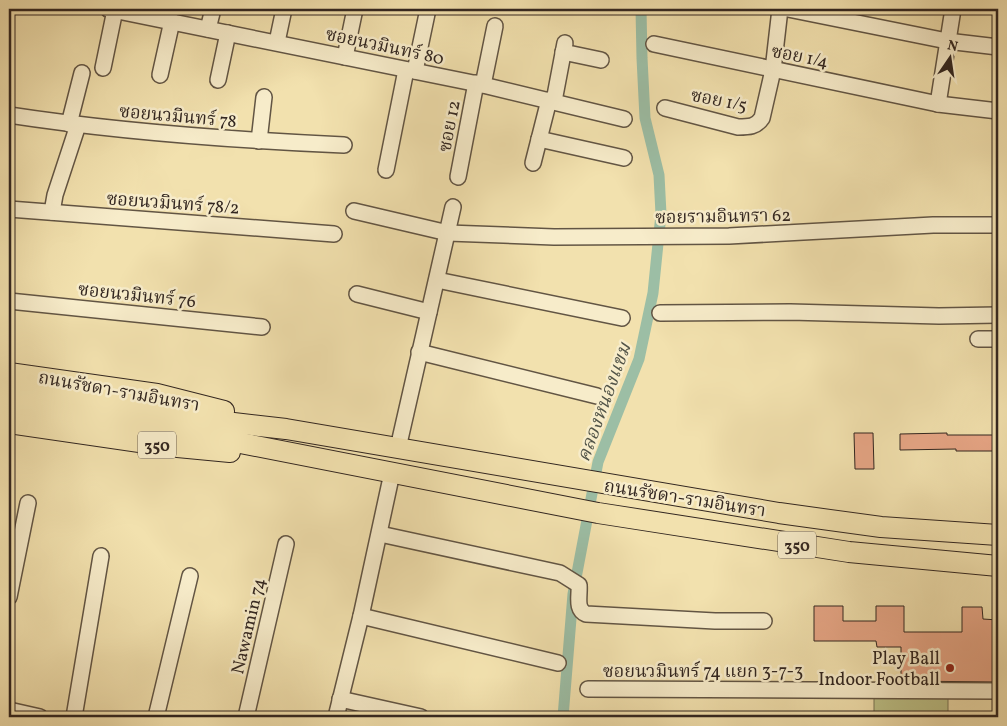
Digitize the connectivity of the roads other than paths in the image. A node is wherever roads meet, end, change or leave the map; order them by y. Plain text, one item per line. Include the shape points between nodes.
1 (112, 9) edge
2 (213, 9) edge
3 (284, 9) edge
4 (355, 9) edge
5 (428, 9) edge
6 (780, 9) edge
7 (788, 9) edge
8 (953, 9) edge
9 (141, 12) edge
10 (172, 21) junction
11 (495, 26) dead end
12 (208, 29) junction
13 (228, 33) junction
14 (947, 40) junction
15 (277, 42) junction
16 (654, 44) dead end
17 (998, 47) edge
18 (345, 57) junction
19 (601, 60) dead end
20 (103, 68) dead end
21 (410, 70) junction
22 (773, 70) junction
23 (82, 73) dead end
24 (160, 75) dead end
25 (218, 80) dead end
26 (480, 84) junction
27 (264, 97) dead end
28 (552, 101) junction
29 (938, 104) junction
30 (665, 108) dead end
31 (998, 111) edge
32 (9, 115) edge
33 (624, 119) dead end
34 (73, 125) junction
35 (539, 139) junction
36 (259, 141) junction
37 (344, 145) dead end
38 (624, 158) dead end
39 (533, 163) dead end
40 (386, 170) dead end
41 (458, 177) dead end
42 (453, 207) dead end
43 (9, 209) edge
44 (354, 211) dead end
45 (52, 212) junction
46 (998, 225) edge
47 (449, 229) junction
48 (334, 234) dead end
49 (437, 280) junction
50 (357, 294) dead end
51 (9, 301) edge
52 (429, 312) junction
53 (660, 313) dead end
54 (998, 315) edge
55 (622, 318) dead end
56 (262, 327) dead end
57 (978, 339) dead end
58 (998, 339) edge
59 (419, 352) junction
60 (9, 373) edge
61 (597, 396) dead end
62 (17, 399) edge
63 (9, 423) edge
64 (286, 429) junction
65 (398, 448) junction
66 (307, 456) junction
67 (392, 473) junction
68 (28, 503) dead end
69 (380, 534) junction
70 (998, 535) edge
71 (286, 544) dead end
72 (101, 556) dead end
73 (998, 566) edge
74 (190, 576) dead end
75 (9, 597) edge
76 (361, 616) junction
77 (764, 621) dead end
78 (558, 663) dead end
79 (588, 689) dead end
80 (998, 691) edge
81 (340, 699) junction
82 (9, 710) edge
83 (40, 717) edge
84 (74, 717) edge
85 (156, 717) edge
86 (246, 717) edge
87 (336, 717) edge
88 (421, 717) edge

1 - 9 street, ซอยนวมินทร์ 80
1 - 20 street
2 - 12 street
3 - 15 street
4 - 18 street
5 - 21 street
6 - 22 street
7 - 14 street
8 - 14 street
9 - 10 street, ซอยนวมินทร์ 80
10 - 12 street, ซอยนวมินทร์ 80
10 - 24 street
11 - 26 street, ซอย 12
12 - 13 street, ซอยนวมินทร์ 80
13 - 15 street, ซอยนวมินทร์ 80
13 - 25 street
14 - 17 street
14 - 29 street
15 - 18 street, ซอยนวมินทร์ 80
16 - 22 street, ซอย 1/4
18 - 21 street, ซอยนวมินทร์ 80
19 - 28 street via 564,47
21 - 26 street, ซอยนวมินทร์ 80
21 - 40 street
22 - 29 street, ซอย 1/4
22 - 30 street, ซอย 1/5 via 758,124 738,127
23 - 34 street
26 - 28 street, ซอยนวมินทร์ 80
26 - 41 street, ซอย 12
27 - 36 street
28 - 33 street, ซอยนวมินทร์ 80
28 - 35 street
29 - 31 street, ซอย 1/4
32 - 34 street, ซอยนวมินทร์ 78
34 - 36 street, ซอยนวมินทร์ 78
34 - 45 street
35 - 38 street
35 - 39 street
36 - 37 street, ซอยนวมินทร์ 78
42 - 47 street
43 - 45 street, ซอยนวมินทร์ 78/2
44 - 47 street, ซอยรามอินทรา 62
45 - 48 street, ซอยนวมินทร์ 78/2
46 - 47 street, ซอยรามอินทรา 62 via 933,225 729,236 554,237
47 - 49 street
49 - 52 street
49 - 55 street
50 - 52 street
51 - 56 street, ซอยนวมินทร์ 76
52 - 59 street
53 - 54 street
57 - 58 street
59 - 61 street
59 - 65 street
60 - 64 main road, ถนนรัชดา-รามอินทรา / 350 via 157,394
62 - 64 main road, ถนนรัชดา-รามอินทรา / 350
62 - 66 main road, ถนนรัชดา-รามอินทรา / 350
63 - 66 main road, ถนนรัชดา-รามอินทรา / 350 via 167,446
64 - 65 main road, ถนนรัชดา-รามอินทรา / 350
65 - 70 main road, ถนนรัชดา-รามอินทรา / 350 via 770,512 873,526
66 - 67 main road, ถนนรัชดา-รามอินทรา / 350
67 - 69 street
67 - 73 main road, ถนนรัชดา-รามอินทรา / 350 via 588,511 849,552
68 - 75 street
69 - 76 street
69 - 77 street via 560,573 578,585 579,608 586,614
71 - 86 street, Nawamin 74
72 - 84 street
74 - 85 street
76 - 78 street
76 - 81 street
79 - 80 street, ซอยนวมินทร์ 74 แยก 3-7-3
81 - 87 street
81 - 88 street
82 - 83 street

